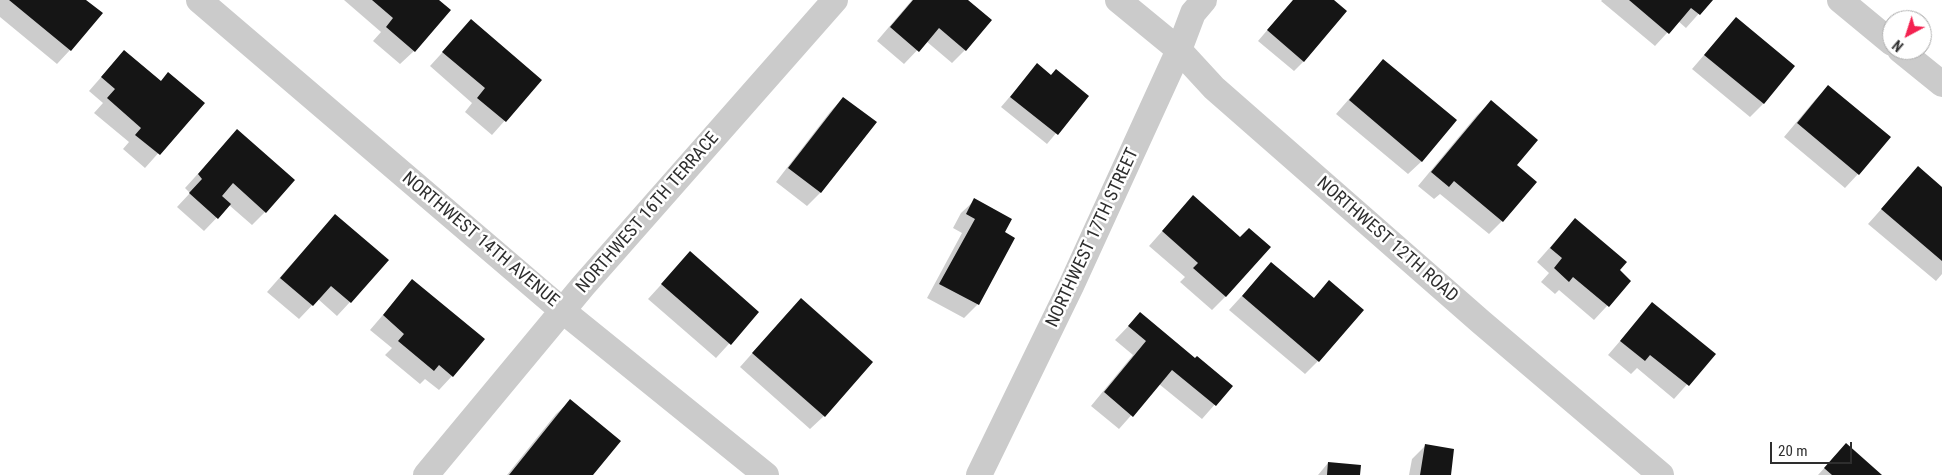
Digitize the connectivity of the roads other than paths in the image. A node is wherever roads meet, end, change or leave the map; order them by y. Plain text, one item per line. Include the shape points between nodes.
1 (198, 0) edge
2 (835, 0) edge
3 (1118, 0) edge
4 (1204, 0) edge
5 (1840, 0) edge
6 (1882, 35) edge
7 (1180, 50) junction
8 (1912, 60) edge
9 (1942, 84) edge
10 (563, 311) junction
11 (426, 475) edge
12 (766, 475) edge
13 (979, 475) edge
14 (1661, 475) edge

1 - 10 street, NORTHWEST 14TH AVENUE
2 - 10 street, NORTHWEST 16TH TERRACE
3 - 7 street, NORTHWEST 12TH ROAD
4 - 7 street, NORTHWEST 17TH STREET via 1193,13
5 - 6 street
7 - 13 street, NORTHWEST 17TH STREET
7 - 14 street, NORTHWEST 12TH ROAD via 1214,88
8 - 9 street
10 - 11 street, NORTHWEST 16TH TERRACE
10 - 12 street, NORTHWEST 14TH AVENUE

